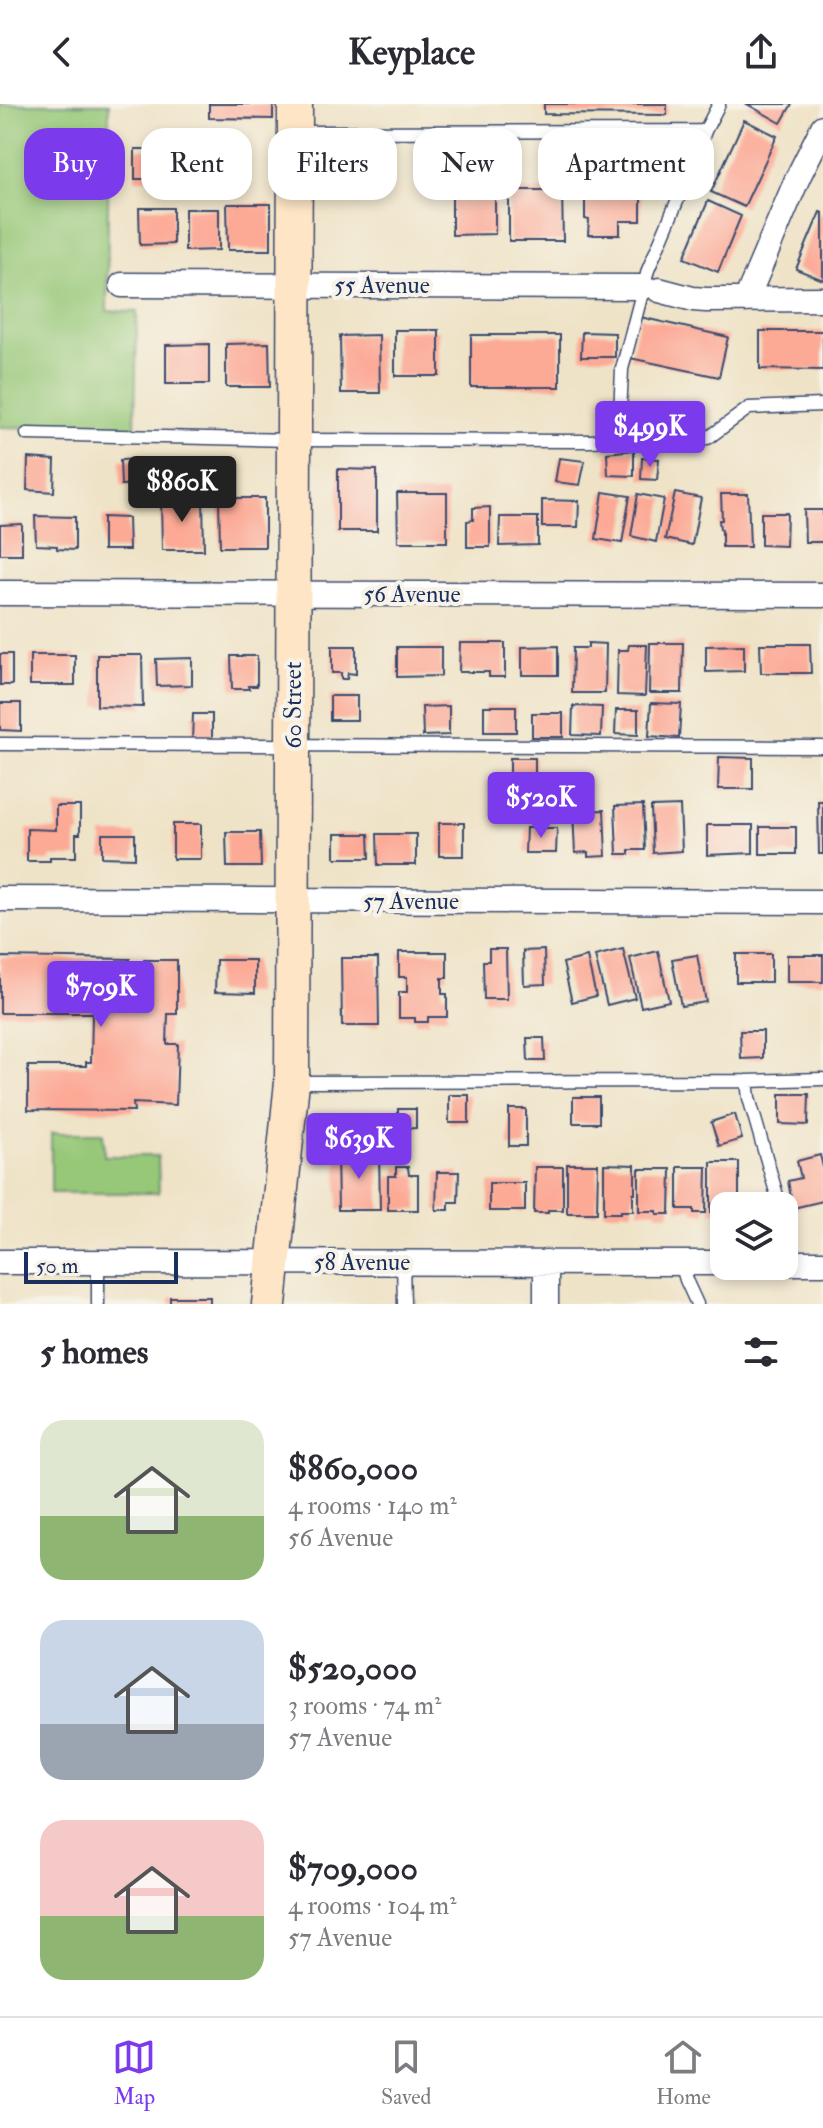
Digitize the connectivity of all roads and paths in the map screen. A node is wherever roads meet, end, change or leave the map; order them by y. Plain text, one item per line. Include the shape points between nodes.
1 (719, 104) edge
2 (295, 118) edge
3 (823, 127) edge
4 (610, 128) edge
5 (707, 128) edge
6 (678, 200) edge
7 (122, 285) dead end
8 (294, 285) junction
9 (651, 288) junction
10 (823, 299) edge
11 (746, 300) junction
12 (823, 405) edge
13 (27, 434) dead end
14 (619, 439) junction
15 (293, 440) junction
16 (0, 593) edge
17 (293, 593) junction
18 (823, 595) edge
19 (0, 744) edge
20 (293, 744) junction
21 (823, 747) edge
22 (0, 899) edge
23 (293, 901) junction
24 (823, 902) edge
25 (823, 1079) edge
26 (747, 1081) junction
27 (292, 1082) junction
28 (776, 1192) edge
29 (0, 1262) edge
30 (98, 1262) junction
31 (274, 1262) junction
32 (403, 1262) junction
33 (546, 1262) junction
34 (681, 1263) junction
35 (710, 1263) edge
36 (798, 1263) edge
37 (823, 1263) edge
38 (98, 1304) edge
39 (269, 1304) edge
40 (404, 1304) edge
41 (546, 1304) edge
42 (697, 1304) edge

1 - 5 lane
2 - 4 lane
2 - 8 main road, 60 Street
3 - 11 street
6 - 9 lane via 648,270
7 - 8 street, 55 Avenue
8 - 9 street, 55 Avenue
8 - 15 main road, 60 Street
9 - 11 street, 55 Avenue via 693,299
9 - 14 lane via 622,369
10 - 11 street, 55 Avenue
12 - 14 lane via 749,408 708,438
13 - 15 lane
14 - 15 lane
15 - 17 main road, 60 Street
16 - 17 street, 56 Avenue
17 - 18 street, 56 Avenue
17 - 20 main road, 60 Street
19 - 20 lane
20 - 21 lane
20 - 23 main road, 60 Street
22 - 23 street, 57 Avenue
23 - 24 street, 57 Avenue
23 - 27 main road, 60 Street
25 - 26 lane
26 - 27 lane
26 - 28 lane
27 - 31 main road, 60 Street
29 - 30 street, 58 Avenue
30 - 31 street, 58 Avenue
30 - 38 lane
31 - 32 street, 58 Avenue
31 - 39 main road, 60 Street
32 - 33 street, 58 Avenue
32 - 40 lane
33 - 34 street, 58 Avenue
33 - 41 street
34 - 35 street, 58 Avenue
34 - 42 lane
36 - 37 street

